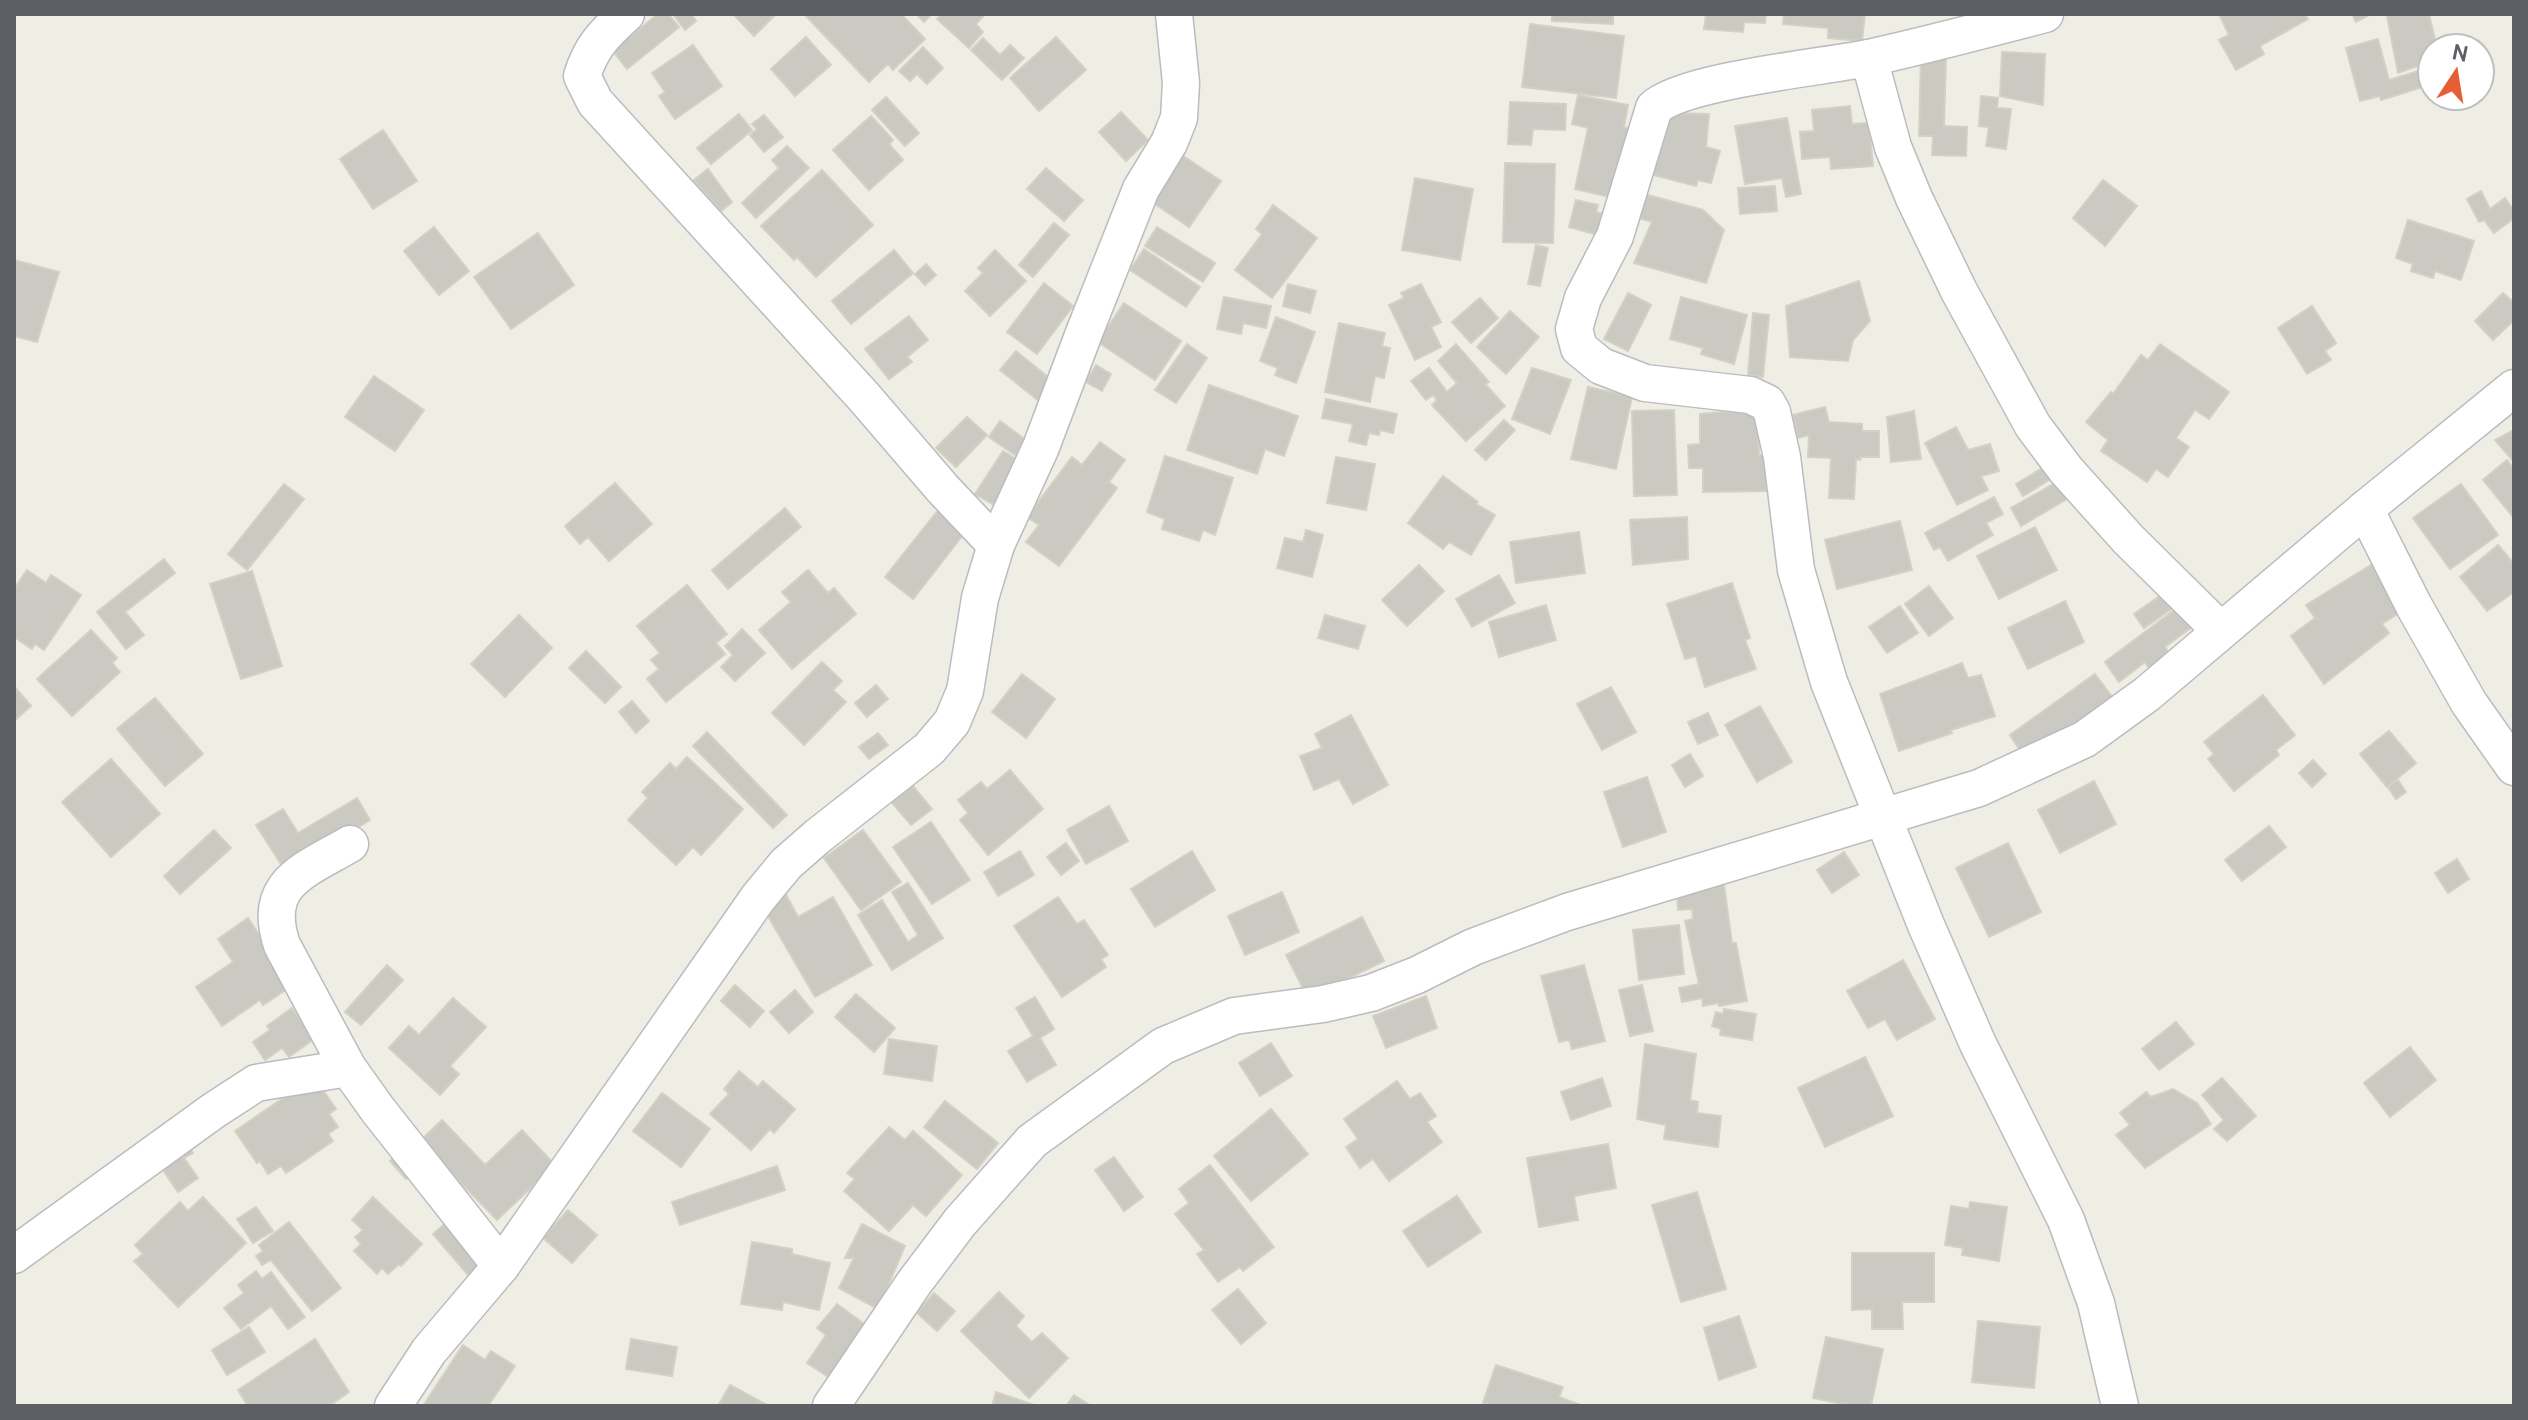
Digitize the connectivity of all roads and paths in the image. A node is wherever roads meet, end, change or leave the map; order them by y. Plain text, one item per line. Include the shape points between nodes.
1 (626, 14) edge
2 (1174, 14) edge
3 (2045, 14) edge
4 (1869, 58) junction
5 (2514, 388) edge
6 (2365, 509) junction
7 (996, 545) junction
8 (2220, 630) junction
9 (2514, 767) edge
10 (1885, 818) junction
11 (350, 844) dead end
12 (348, 1068) junction
13 (14, 1255) edge
14 (501, 1266) junction
15 (393, 1406) edge
16 (831, 1406) edge
17 (2120, 1406) edge

1 - 7 street via 588,56 582,76 595,102
2 - 7 street via 1179,118 1141,189 1041,447
3 - 4 street
4 - 8 street via 1893,147 1914,198 2033,426 2128,539
4 - 10 street via 1700,89 1654,108 1615,236 1583,298 1574,329 1579,348 1601,366 1645,383 1750,395 1767,403 1782,457 1796,570 1829,682
5 - 6 street
6 - 8 street
6 - 9 street via 2461,689
7 - 14 street via 980,598 965,691 952,722 929,749 786,864
8 - 10 street via 2085,739 1979,788
10 - 16 street via 1567,912 1371,993 1234,1016 1163,1046 1032,1141 960,1222
10 - 17 street via 1978,1044 2066,1220 2096,1303
11 - 12 street via 282,890 275,924
12 - 13 street via 256,1083
12 - 14 street
14 - 15 street via 429,1351

